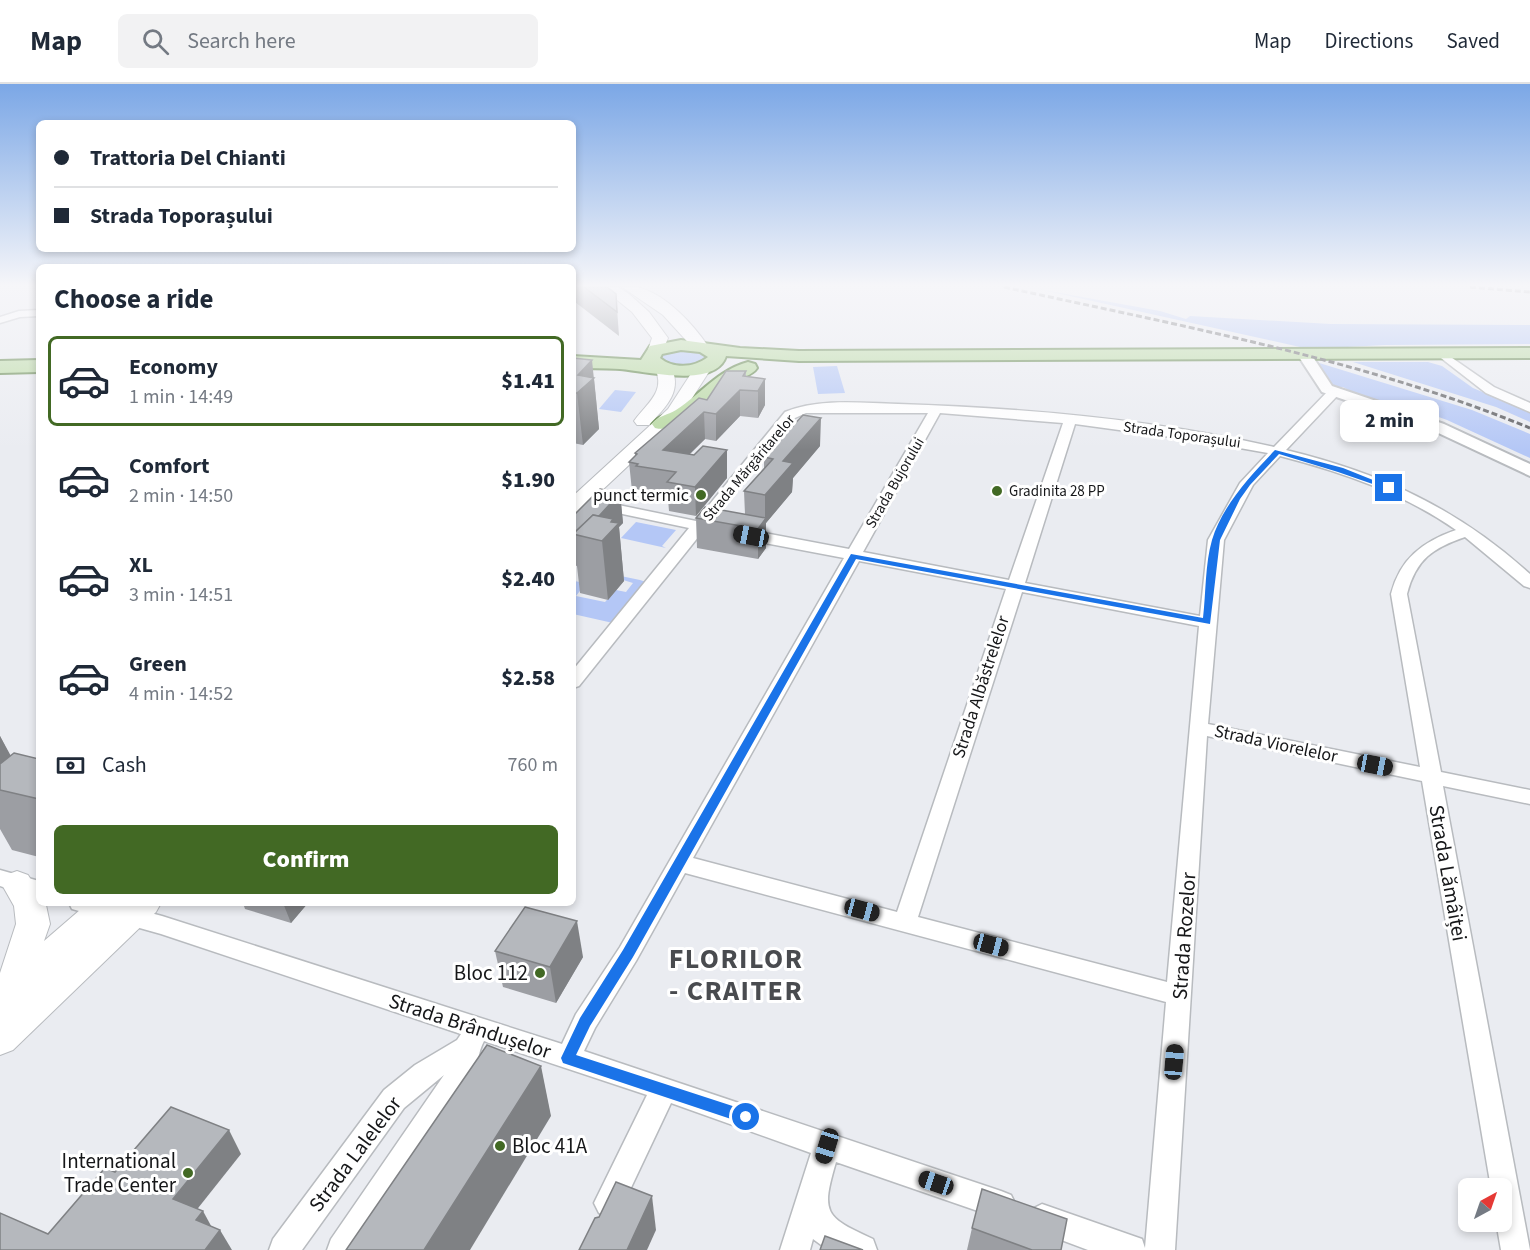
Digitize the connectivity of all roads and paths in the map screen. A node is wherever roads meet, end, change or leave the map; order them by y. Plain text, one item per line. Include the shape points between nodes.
1 (649, 341) edge
2 (696, 341) edge
3 (714, 341) edge
4 (651, 350) junction
5 (1469, 353) junction
6 (1530, 353) edge
7 (764, 355) junction
8 (597, 356) junction
9 (705, 356) junction
10 (1445, 356) junction
11 (576, 357) edge
12 (1306, 357) junction
13 (786, 361) junction
14 (576, 362) edge
15 (36, 366) edge
16 (0, 367) edge
17 (1334, 392) junction
18 (1526, 405) edge
19 (798, 410) joint
20 (936, 410) junction
21 (1070, 420) junction
22 (662, 424) junction
23 (1277, 452) junction
24 (1530, 471) edge
25 (576, 497) edge
26 (576, 497) edge
27 (576, 498) edge
28 (700, 526) junction
29 (1467, 531) junction
30 (854, 556) junction
31 (1530, 583) edge
32 (1014, 586) junction
33 (1207, 622) junction
34 (576, 678) edge
35 (1198, 728) junction
36 (1431, 776) junction
37 (1530, 797) edge
38 (680, 863) junction
39 (19, 884) edge
40 (114, 907) edge
41 (905, 922) junction
42 (6, 996) edge
43 (1180, 996) junction
44 (472, 1038) junction
45 (0, 1039) edge
46 (568, 1058) junction
47 (664, 1089) junction
48 (827, 1146) junction
49 (812, 1194) junction
50 (596, 1230) edge
51 (284, 1250) edge
52 (342, 1250) edge
53 (795, 1250) edge
54 (862, 1250) edge
55 (1131, 1250) edge
56 (1160, 1250) edge
57 (1516, 1250) edge

1 - 4 main road
2 - 9 main road
3 - 7 main road
4 - 8 main road
4 - 8 main road
4 - 9 main road via 674,345
4 - 9 main road via 684,370
4 - 14 main road via 625,363
4 - 25 main road via 667,374 668,390
5 - 6 main road
5 - 7 main road
5 - 10 main road
7 - 9 main road
8 - 11 main road
9 - 13 main road
9 - 22 main road via 687,396
10 - 12 main road
10 - 18 street via 1490,390
12 - 13 main road
12 - 17 street via 1327,389
13 - 22 main road via 740,371 683,414
15 - 16 main road
17 - 23 street, Strada Rozelor
17 - 24 street via 1438,427
19 - 20 street, Strada Toporașului
19 - 28 street, Strada Mărgăritarelor
20 - 21 street, Strada Toporașului
20 - 30 street, Strada Bujorului
21 - 23 street, Strada Toporașului via 1215,438
21 - 32 street, Strada Albăstrelelor
22 - 26 main road
23 - 29 street, Strada Toporașului via 1389,488
23 - 33 street, Strada Rozelor via 1247,483 1216,540
27 - 28 street, Strada Mărgăritarelor
28 - 30 street, Strada Mărgăritarelor
28 - 34 street, Strada Mărgăritarelor
29 - 31 street, Strada Toporașului
29 - 36 street, Strada Lămâiței via 1420,553 1406,569 1399,594
30 - 32 street
30 - 38 street, Strada Bujorului
32 - 33 street
32 - 41 street, Strada Albăstrelelor
33 - 35 street, Strada Rozelor
35 - 36 street, Strada Viorelelor
35 - 43 street, Strada Rozelor
36 - 37 street, Strada Viorelelor
36 - 57 street, Strada Lămâiței
38 - 41 street
38 - 46 street, Strada Bujorului via 585,1022
39 - 42 main road via 30,905 33,924
40 - 42 main road
40 - 44 street, Strada Brândușelor
40 - 45 main road
41 - 43 street
43 - 56 street, Strada Rozelor
44 - 46 street, Strada Brândușelor
44 - 51 street, Strada Lalelelor via 394,1099
44 - 52 street, Strada Lalelelor via 463,1069
46 - 47 street, Strada Brândușelor
47 - 48 street, Strada Brândușelor
47 - 50 street
48 - 49 street
48 - 55 street, Strada Brândușelor
49 - 53 street
49 - 54 street via 821,1227

